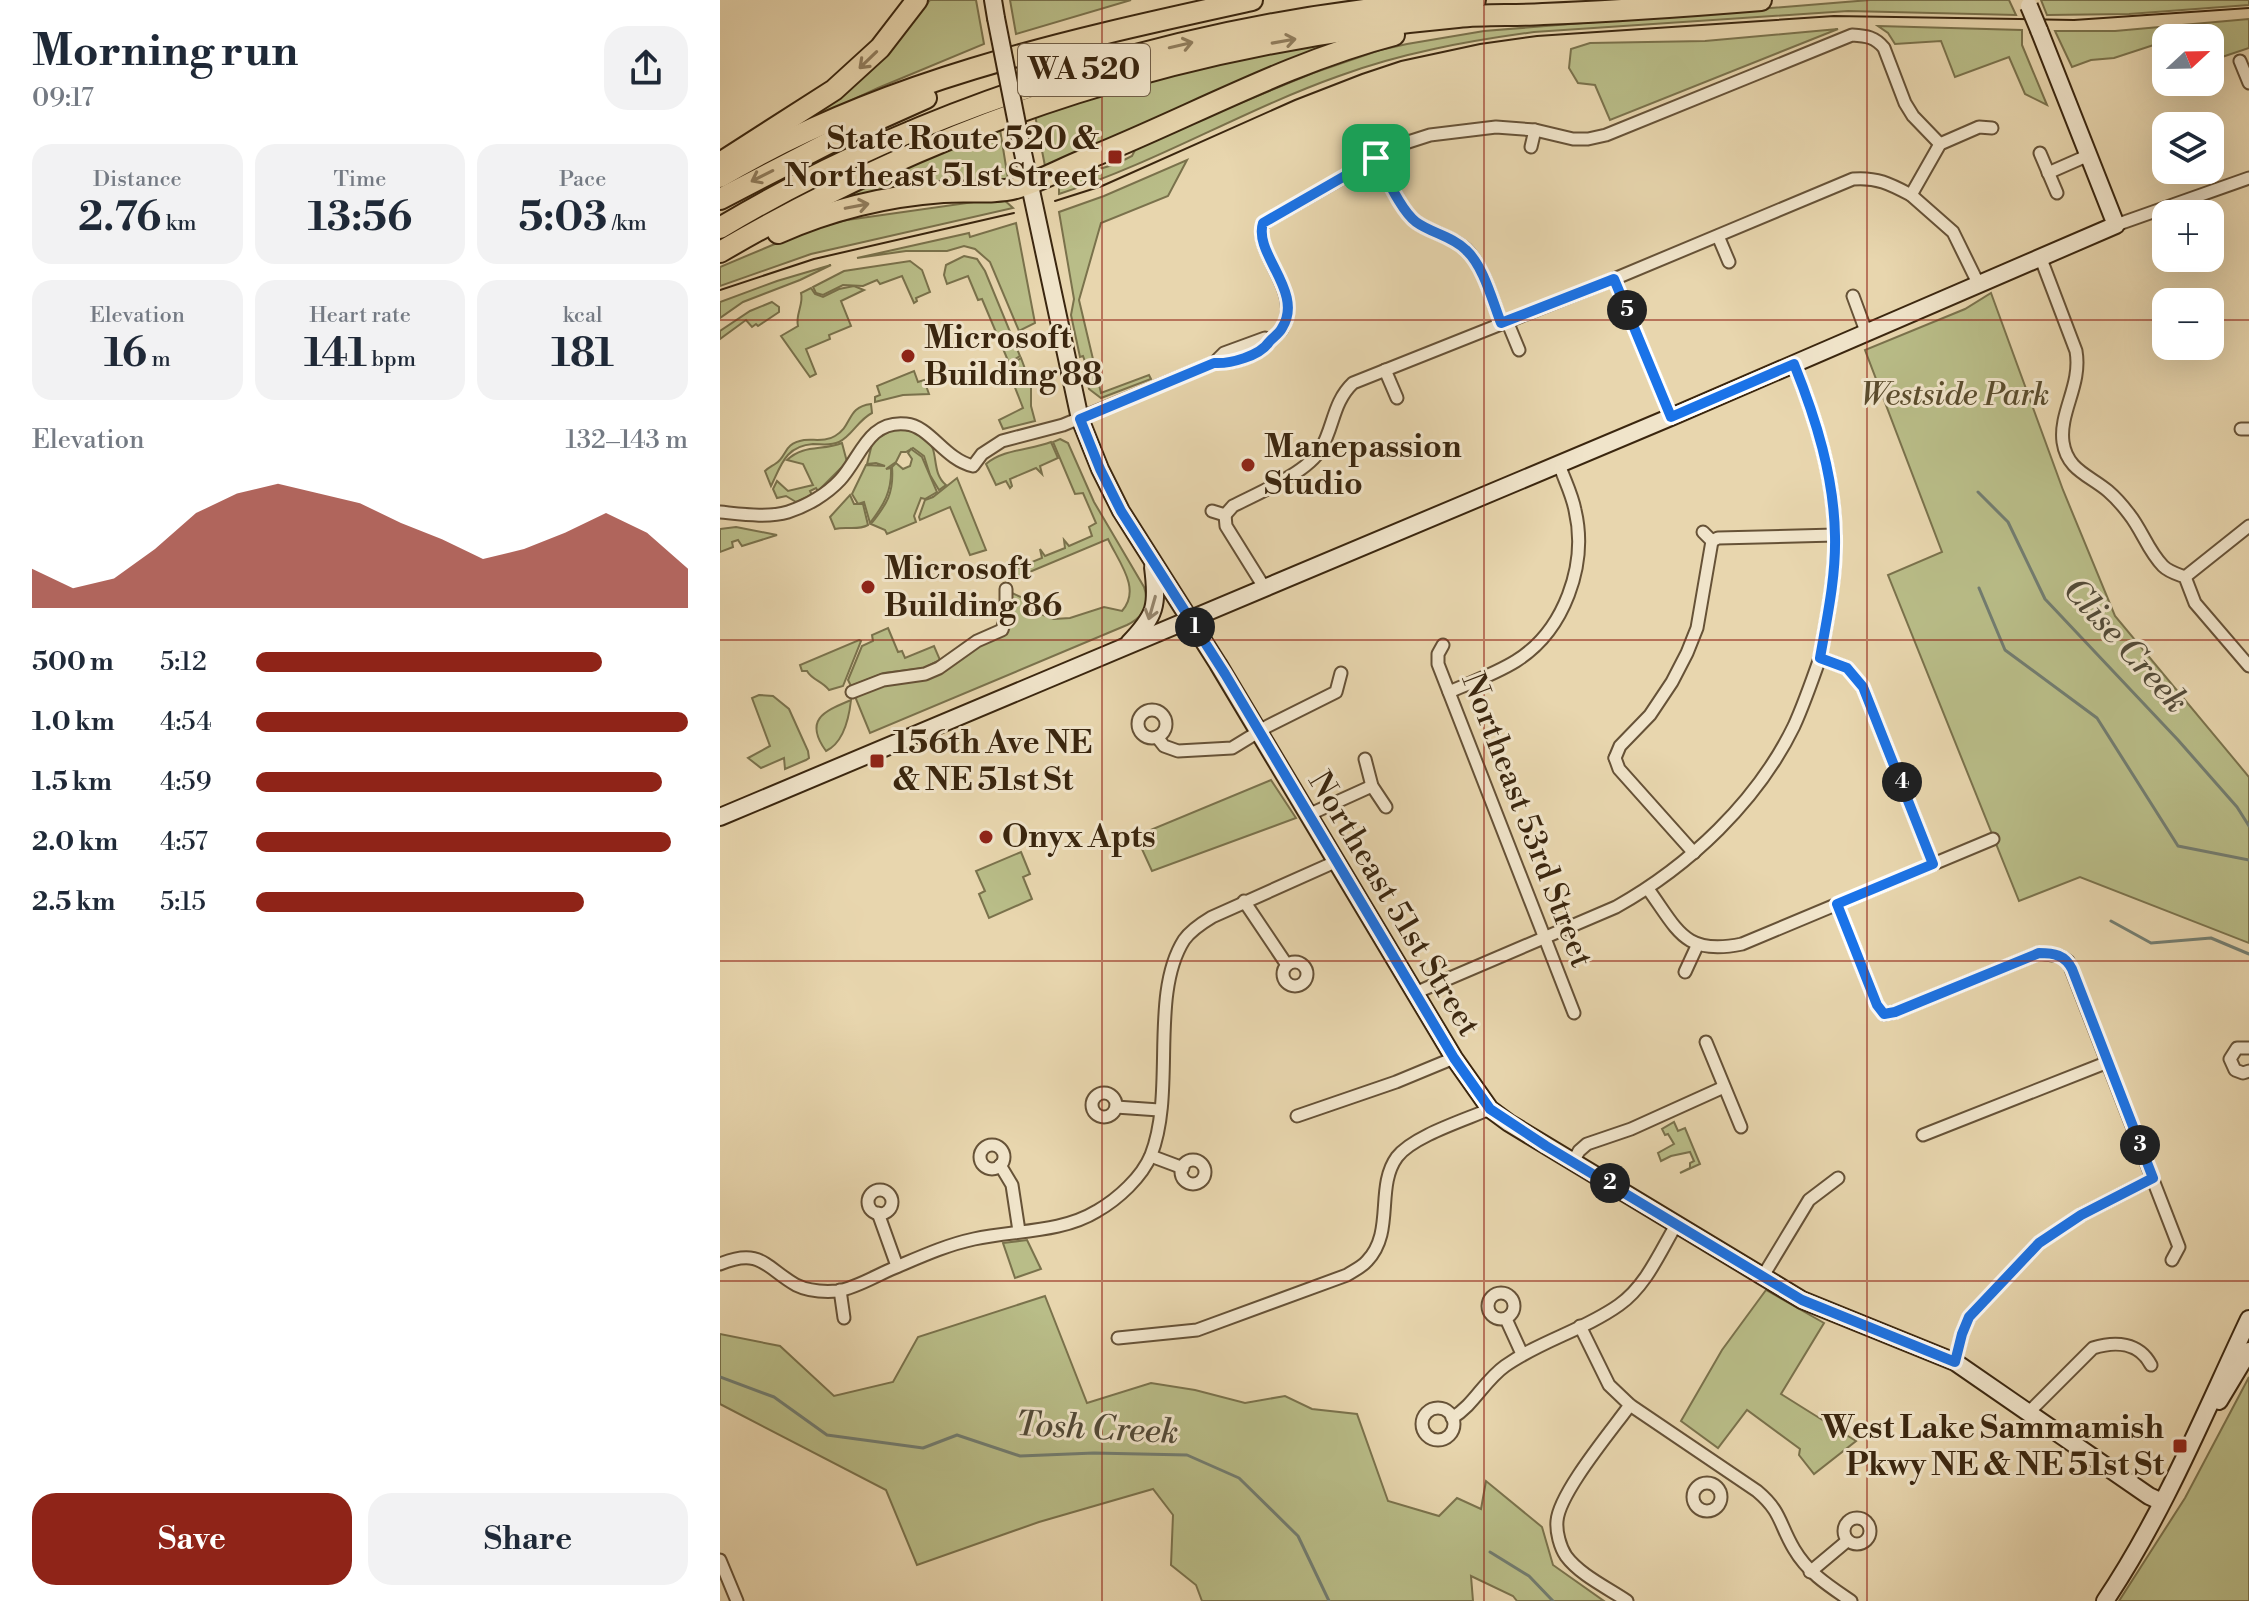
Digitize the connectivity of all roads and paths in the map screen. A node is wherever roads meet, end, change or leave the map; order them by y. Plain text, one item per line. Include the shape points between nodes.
1 (917, 0) edge
2 (993, 0) edge
3 (1252, 0) edge
4 (1475, 0) edge
5 (1761, 0) edge
6 (2027, 0) edge
7 (1542, 14) junction
8 (1147, 25) junction
9 (2240, 61) dead end
10 (2249, 83) edge
11 (1992, 128) dead end
12 (1535, 130) junction
13 (1940, 144) junction
14 (1531, 147) dead end
15 (2040, 153) dead end
16 (2089, 155) junction
17 (1376, 158) junction
18 (720, 163) edge
19 (2048, 173) junction
20 (720, 177) edge
21 (2248, 182) edge
22 (1030, 183) junction
23 (2057, 193) dead end
24 (1911, 195) junction
25 (720, 199) edge
26 (2116, 225) junction
27 (720, 228) edge
28 (1718, 236) junction
29 (720, 252) edge
30 (720, 259) edge
31 (2041, 259) junction
32 (1729, 262) dead end
33 (1614, 279) junction
34 (1979, 285) junction
35 (1853, 296) dead end
36 (1504, 322) junction
37 (1867, 334) junction
38 (1519, 350) dead end
39 (1794, 364) junction
40 (1385, 370) junction
41 (1397, 398) dead end
42 (1671, 417) junction
43 (1080, 419) junction
44 (1559, 464) junction
45 (1212, 511) dead end
46 (720, 512) edge
47 (1225, 515) junction
48 (2249, 526) edge
49 (1835, 535) junction
50 (1153, 562) junction
51 (2185, 577) junction
52 (1264, 587) junction
53 (1006, 589) dead end
54 (1191, 621) junction
55 (1443, 645) dead end
56 (1126, 646) junction
57 (1820, 658) junction
58 (2249, 666) edge
59 (1341, 673) dead end
60 (852, 692) dead end
61 (1449, 692) junction
62 (1258, 731) junction
63 (1157, 737) dead end
64 (1365, 759) dead end
65 (1372, 786) junction
66 (1386, 807) dead end
67 (1308, 815) junction
68 (720, 817) edge
69 (1993, 839) dead end
70 (1694, 853) junction
71 (1335, 862) junction
72 (1933, 864) junction
73 (1648, 889) junction
74 (1244, 901) junction
75 (1837, 904) junction
76 (1544, 938) junction
77 (1697, 946) junction
78 (1287, 965) dead end
79 (1685, 972) dead end
80 (1415, 993) junction
81 (1574, 1013) dead end
82 (1706, 1042) dead end
83 (2249, 1048) edge
84 (1454, 1058) junction
85 (2108, 1062) junction
86 (2249, 1071) edge
87 (1724, 1087) junction
88 (1116, 1107) dead end
89 (1490, 1109) junction
90 (1159, 1110) junction
91 (1297, 1116) dead end
92 (1741, 1127) dead end
93 (1923, 1135) dead end
94 (1151, 1156) junction
95 (1573, 1162) junction
96 (1000, 1165) dead end
97 (1183, 1168) dead end
98 (1838, 1178) dead end
99 (2153, 1178) junction
100 (878, 1213) dead end
101 (1676, 1225) junction
102 (1019, 1231) junction
103 (2172, 1260) dead end
104 (720, 1264) edge
105 (897, 1266) junction
106 (1763, 1276) junction
107 (840, 1290) junction
108 (844, 1318) dead end
109 (1506, 1319) dead end
110 (2249, 1319) edge
111 (1580, 1326) junction
112 (1118, 1338) dead end
113 (2249, 1351) edge
114 (1522, 1354) junction
115 (1955, 1362) junction
116 (2151, 1365) dead end
117 (1630, 1405) junction
118 (2029, 1412) junction
119 (1452, 1418) dead end
120 (2201, 1425) junction
121 (1725, 1470) junction
122 (1715, 1485) dead end
123 (2162, 1502) junction
124 (1847, 1541) dead end
125 (720, 1560) edge
126 (1810, 1572) junction
127 (737, 1601) edge
128 (1627, 1601) edge
129 (1851, 1601) edge
130 (2105, 1601) edge

1 -> 18 highway via 880,48 834,90
2 - 22 main road, Northeast 51st Street, bridge
3 - 8 highway, WA 520
27 -> 4 highway, WA 520 via 844,162 1062,77 1291,22
5 - 7 highway
6 - 16 main road, bridge
7 - 22 highway via 1417,30 1361,44
29 -> 7 highway via 950,136 1113,80 1225,51 1377,26
8 - 20 highway via 1028,51 935,81 784,143
8 -> 25 highway, WA 520 via 932,96
9 - 10 street
11 - 13 street via 1979,127
12 - 13 street via 1573,139 1606,135 1852,35 1877,40 1884,48 1913,116
12 - 14 street
12 - 17 street via 1496,127 1430,135
13 - 24 street
15 - 19 street
16 - 19 street
16 - 26 main road
17 - 36 street via 1416,223 1467,251
17 - 43 street via 1263,223 1261,236 1288,311 1282,329 1270,340 1224,353 1214,363
19 - 23 street
21 - 26 street
30 -> 22 highway via 840,210
22 - 43 main road, Northeast 51st Street
24 - 28 street via 1885,181 1853,179
24 - 34 street via 1953,232
26 - 31 main road
28 - 32 street
28 - 33 street
31 - 34 main road
31 - 51 street via 2079,366 2064,427 2066,453 2076,470 2107,490 2129,513 2166,570
33 - 36 street
33 - 42 street
34 - 37 main road
35 - 37 street
36 - 38 street
36 - 40 street
37 - 39 main road
39 - 42 main road
39 - 49 street via 1823,449
40 - 41 street
40 - 47 street via 1343,393 1314,458
42 - 44 main road
43 - 46 street via 1002,441 973,466 950,456 917,427 889,425 870,435 843,477 817,498 786,512
43 - 50 main road, Northeast 51st Street via 1110,491
44 - 52 main road
44 - 61 street via 1579,532 1568,597 1555,621 1518,660
45 - 47 street
47 - 52 street via 1226,526
48 - 51 street
49 - 57 street
49 - 70 street via 1708,537 1697,628 1687,653 1658,704 1609,757
50 - 54 main road, Northeast 51st Street
50 -> 56 main road via 1154,611
51 - 58 street via 2195,603
52 - 54 main road
53 - 60 street via 1002,630 939,668
54 - 56 main road
54 - 62 main road, Northeast 51st Street
55 - 61 street, Northeast 53rd Street via 1438,664
56 - 68 main road
57 - 70 street via 1793,729 1755,788
57 - 72 street via 1847,668 1863,687
59 - 62 street via 1336,692
61 - 76 street, Northeast 53rd Street
62 - 63 street via 1232,748 1192,751 1170,749
62 - 67 main road, Northeast 51st Street
64 - 65 street
65 - 66 street
65 - 67 street
67 - 71 main road, Northeast 51st Street
69 - 72 street
70 - 73 street
71 - 74 street
71 - 80 main road, Northeast 51st Street
72 - 75 street
73 - 76 street
73 - 77 street via 1683,937
74 - 78 street
74 - 90 street via 1197,926 1171,969
75 - 77 street via 1742,944
75 - 85 street via 1882,1018 2039,953 2060,956 2072,969
76 - 80 street
76 - 81 street, Northeast 53rd Street
77 - 79 street
80 - 84 main road, Northeast 51st Street
82 - 87 street
83 - 86 street via 2237,1048 2230,1059 2235,1070
84 - 89 main road, Northeast 51st Street
84 - 91 street
85 - 93 street
85 - 99 street
87 - 92 street
87 - 95 street via 1587,1144
88 - 90 street
89 - 95 main road, Northeast 51st Street
89 - 112 street via 1411,1144 1398,1155 1389,1171 1382,1236 1367,1261 1347,1275 1197,1330
90 - 94 street
94 - 97 street
94 - 102 street via 1117,1198 1096,1212 1062,1226
95 - 101 main road, Northeast 51st Street
96 - 102 street via 1012,1185
98 - 106 street via 1809,1200
99 - 103 street via 2179,1247
99 - 115 street via 2039,1243 1969,1317
100 - 105 street
101 - 106 main road, Northeast 51st Street
101 - 111 street via 1634,1292
102 - 105 street via 972,1240
104 - 107 street via 752,1258 806,1289
105 - 107 street
106 - 115 main road, Northeast 51st Street via 1813,1305
107 - 108 street
109 - 114 street
110 - 120 main road
111 - 114 street
111 - 117 street via 1609,1385
113 - 120 main road
114 - 119 street
115 - 118 main road, Northeast 51st Street
116 - 118 street via 2126,1344 2093,1348
117 - 121 street
117 - 128 street via 1560,1507 1557,1521 1567,1557
118 - 123 main road, Northeast 51st Street
120 - 123 main road
121 - 122 street
121 - 126 street via 1773,1504
123 - 130 main road
124 - 126 street
125 - 127 street
126 - 129 street

